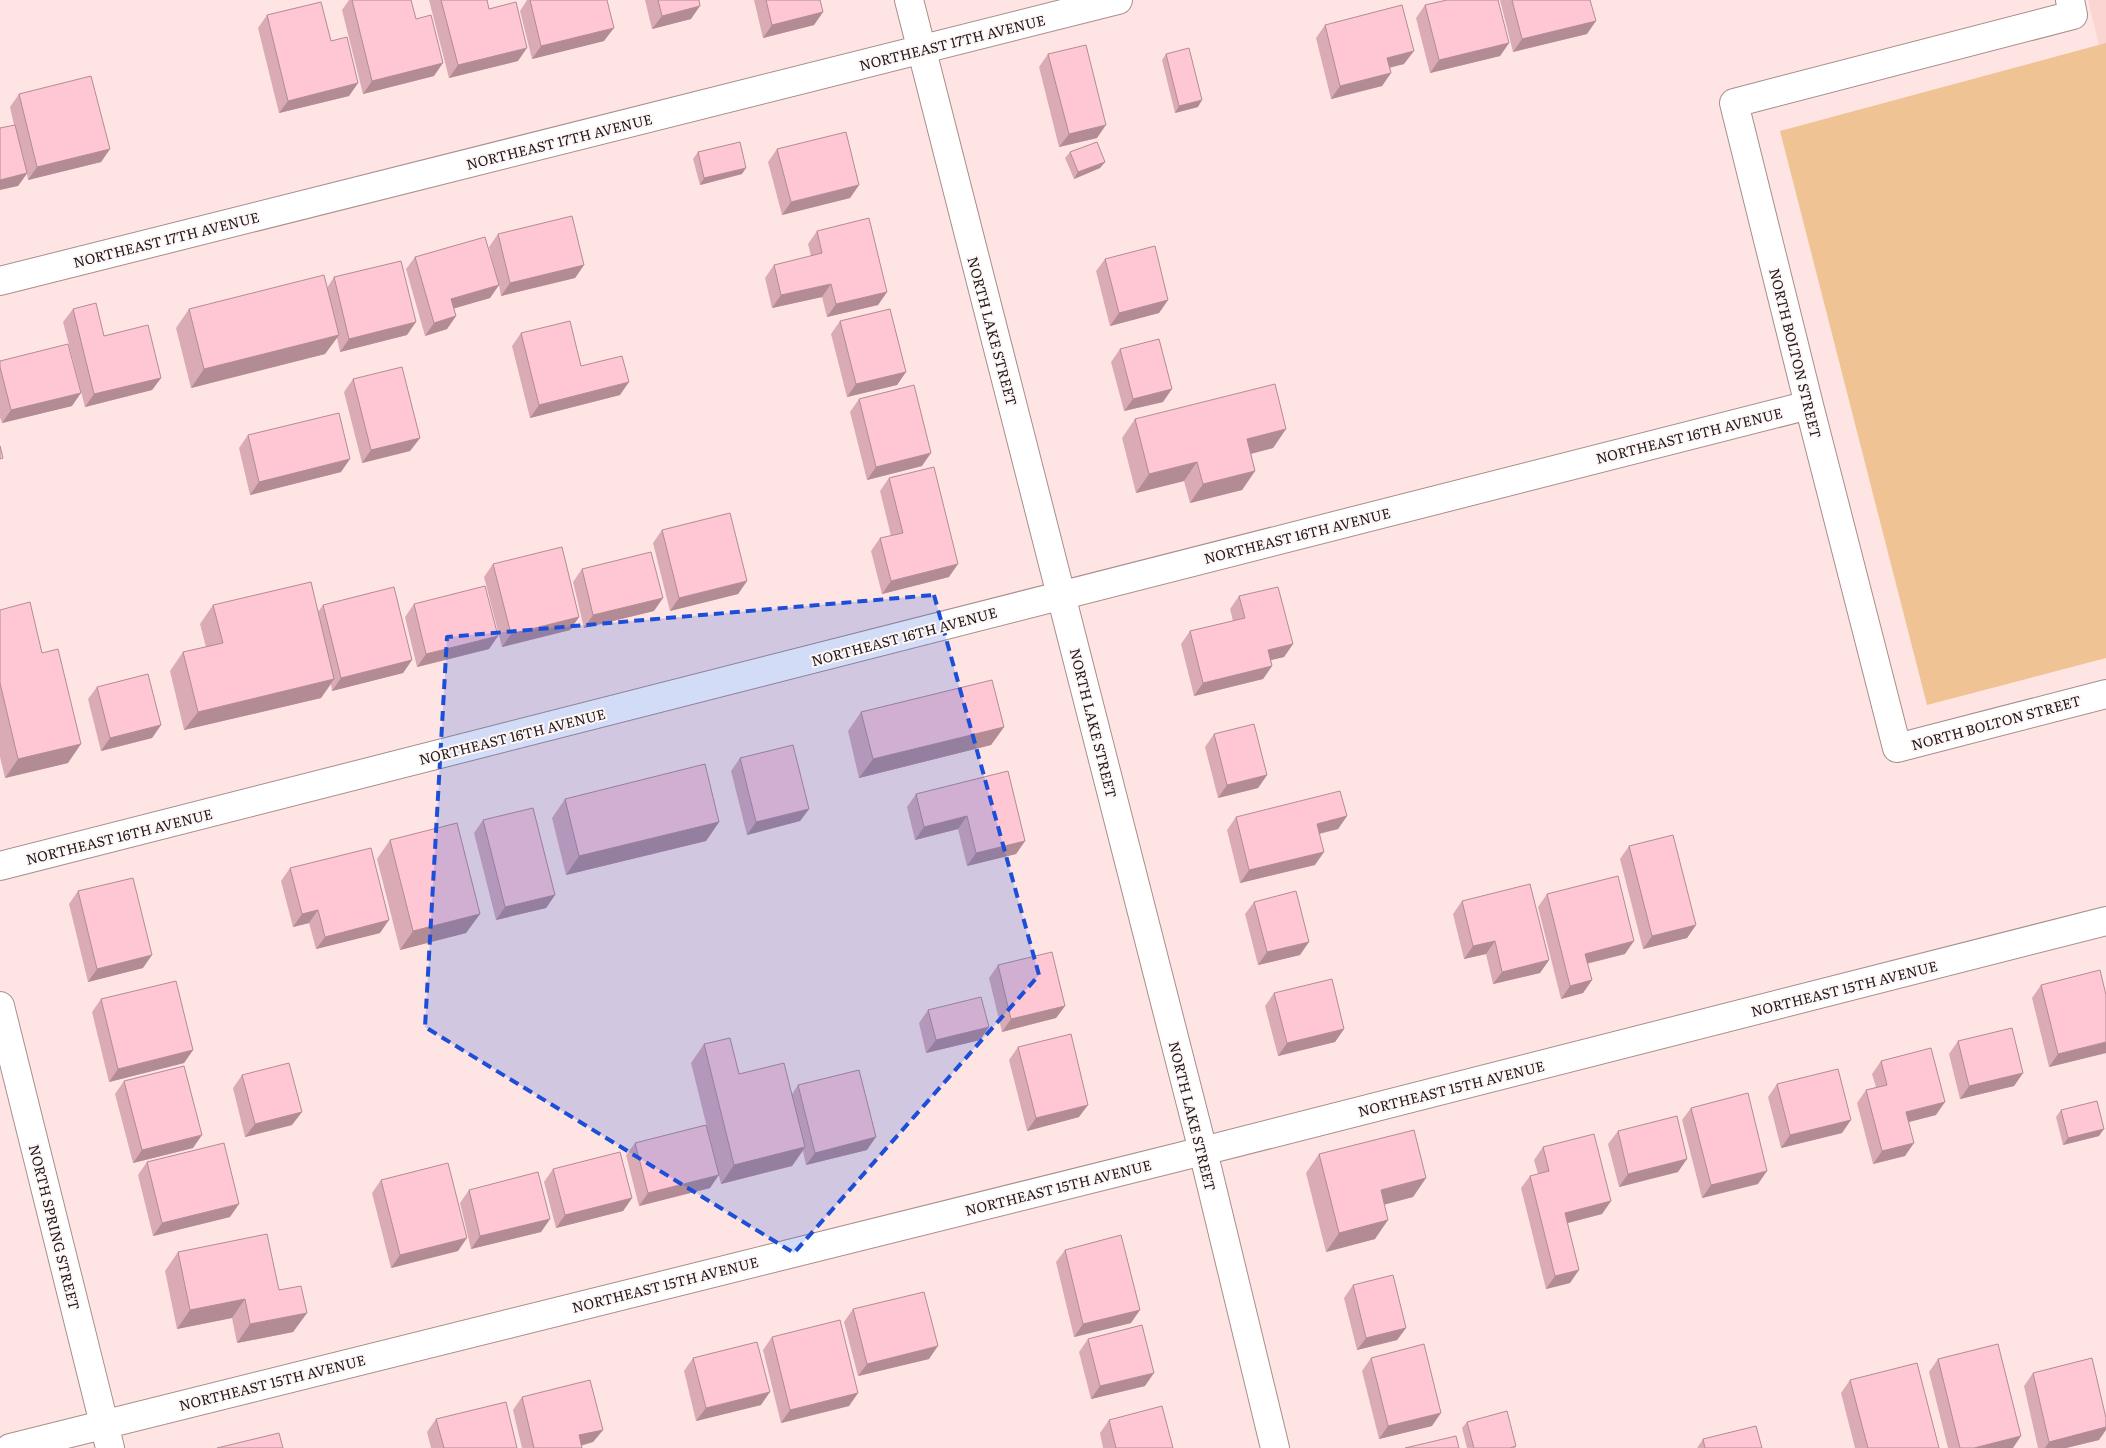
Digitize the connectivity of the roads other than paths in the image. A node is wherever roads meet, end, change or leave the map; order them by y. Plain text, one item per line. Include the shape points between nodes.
1 (909, 0) edge
2 (1118, 0) edge
3 (2070, 0) edge
4 (920, 50) junction
5 (0, 281) edge
6 (1809, 405) junction
7 (1062, 595) junction
8 (2106, 694) edge
9 (0, 866) edge
10 (2106, 921) edge
11 (0, 1006) edge
12 (1203, 1151) junction
13 (107, 1436) edge
14 (10, 1448) edge
15 (1274, 1448) edge

1 - 4 street, NORTH LAKE STREET
2 - 4 street, NORTHEAST 17TH AVENUE
3 - 6 street, NORTH BOLTON STREET via 2073,15 1734,103
4 - 5 street, NORTHEAST 17TH AVENUE
4 - 7 street, NORTH LAKE STREET
6 - 7 street, NORTHEAST 16TH AVENUE
6 - 8 street, NORTH BOLTON STREET via 1897,748
7 - 9 street, NORTHEAST 16TH AVENUE
7 - 12 street, NORTH LAKE STREET
10 - 12 street, NORTHEAST 15TH AVENUE
11 - 13 street, NORTH SPRING STREET
12 - 13 street, NORTHEAST 15TH AVENUE
12 - 15 street, NORTH LAKE STREET
13 - 14 street, NORTHEAST 15TH AVENUE

